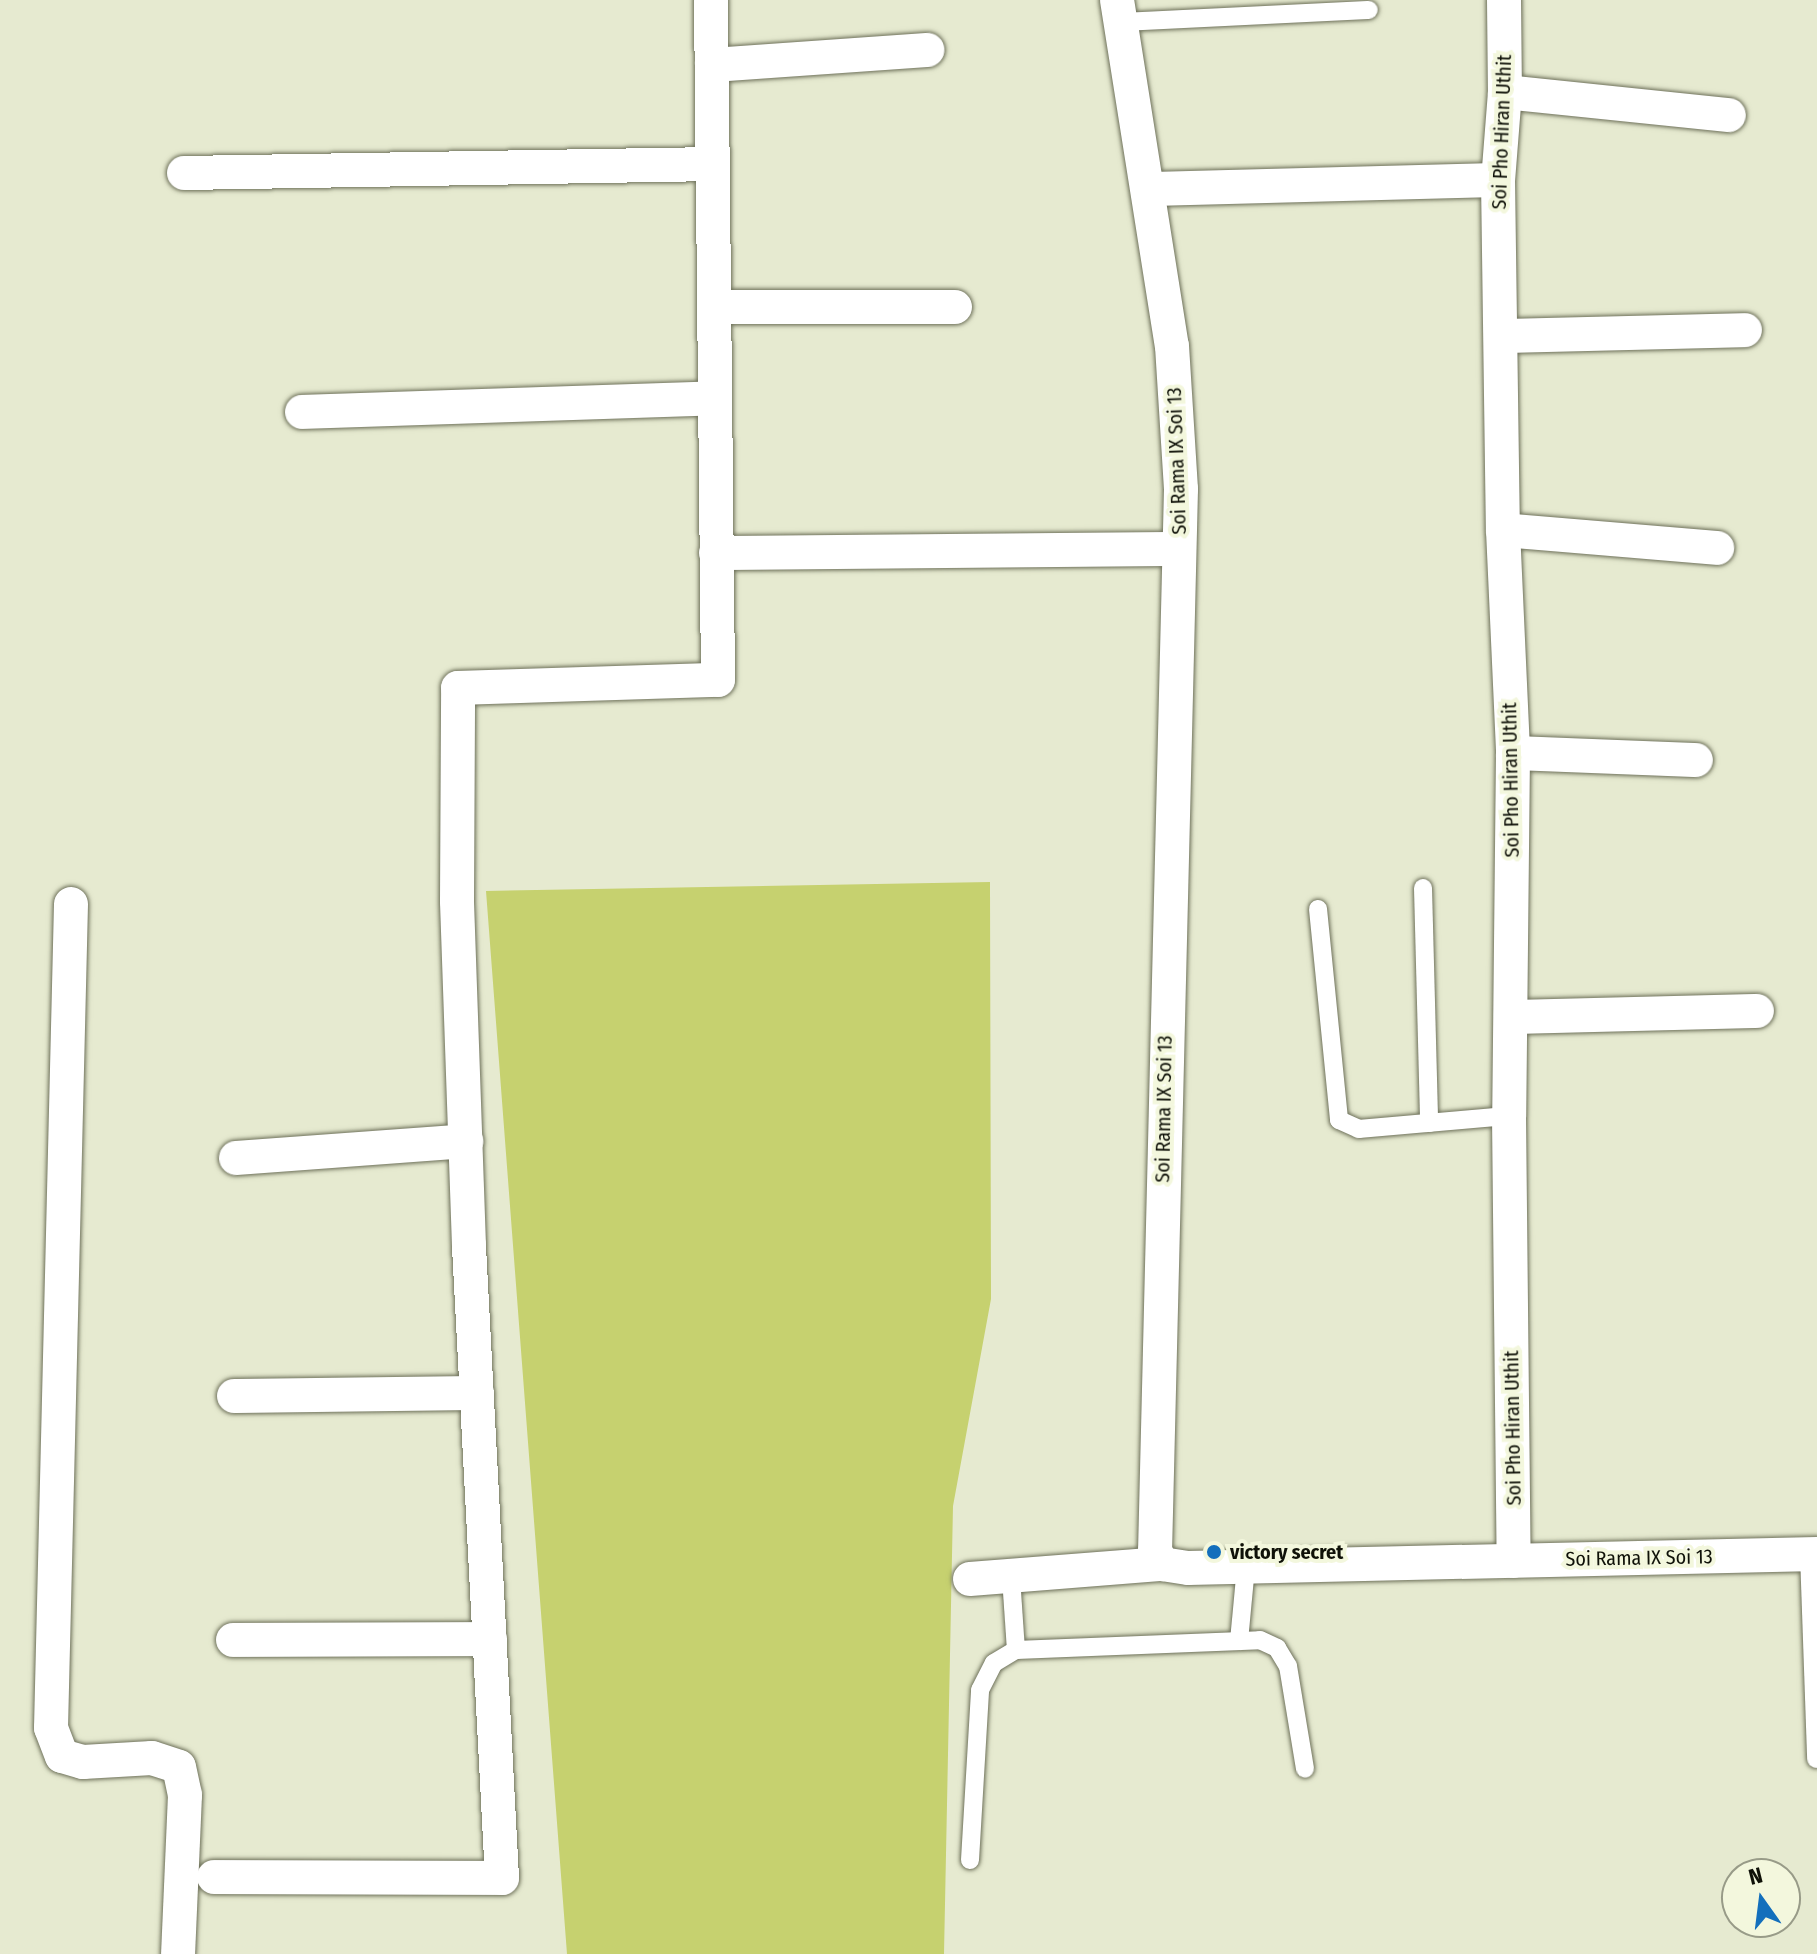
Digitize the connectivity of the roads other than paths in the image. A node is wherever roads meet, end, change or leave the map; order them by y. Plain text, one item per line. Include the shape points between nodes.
1 (711, 0) edge
2 (1504, 0) edge
3 (1369, 10) dead end
4 (1119, 11) edge
5 (927, 50) dead end
6 (712, 65) junction
7 (1505, 92) junction
8 (1729, 115) dead end
9 (713, 164) junction
10 (184, 173) dead end
11 (1498, 180) junction
12 (1150, 189) junction
13 (714, 307) junction
14 (955, 307) dead end
15 (1745, 330) dead end
16 (1502, 336) junction
17 (715, 398) junction
18 (302, 412) dead end
19 (1503, 530) junction
20 (1717, 548) dead end
21 (1179, 549) junction
22 (716, 553) junction
23 (1513, 753) junction
24 (1696, 760) dead end
25 (1423, 888) dead end
26 (71, 904) dead end
27 (1318, 909) dead end
28 (1757, 1011) dead end
29 (1511, 1017) junction
30 (1509, 1116) junction
31 (1429, 1123) junction
32 (466, 1141) junction
33 (236, 1158) dead end
34 (477, 1393) junction
35 (234, 1396) dead end
36 (1813, 1554) edge
37 (1514, 1561) junction
38 (1162, 1564) junction
39 (1246, 1567) junction
40 (1011, 1577) junction
41 (970, 1579) dead end
42 (490, 1639) junction
43 (233, 1640) dead end
44 (1239, 1641) junction
45 (1016, 1650) junction
46 (1816, 1759) edge
47 (1305, 1769) dead end
48 (970, 1860) dead end
49 (214, 1877) dead end
50 (178, 1954) edge

1 - 6 street
2 - 7 street, Soi Pho Hiran Uthit
3 - 4 lane
4 - 12 street, Soi Rama IX Soi 13
5 - 6 street
6 - 9 street
7 - 8 street
7 - 11 street, Soi Pho Hiran Uthit
9 - 10 street
9 - 13 street
11 - 12 street
11 - 16 street, Soi Pho Hiran Uthit
12 - 21 street, Soi Rama IX Soi 13 via 1172,346 1181,489
13 - 14 street
13 - 17 street
15 - 16 street
16 - 19 street, Soi Pho Hiran Uthit
17 - 18 street
17 - 22 street
19 - 20 street
19 - 23 street, Soi Pho Hiran Uthit
21 - 22 street
21 - 38 street, Soi Rama IX Soi 13 via 1155,1527 1155,1551
22 - 32 street via 718,680 458,688 457,901
23 - 24 street
23 - 29 street, Soi Pho Hiran Uthit
25 - 31 lane
26 - 50 street via 51,1728 62,1756 83,1762 152,1758 179,1767 185,1795
27 - 31 lane via 1339,1120 1359,1129
28 - 29 street
29 - 30 street, Soi Pho Hiran Uthit
30 - 31 lane
30 - 37 street, Soi Pho Hiran Uthit
32 - 33 street
32 - 34 street
34 - 35 street
34 - 42 street
36 - 37 street, Soi Rama IX Soi 13
36 - 46 lane
37 - 39 street, Soi Rama IX Soi 13
38 - 39 street, Soi Rama IX Soi 13
38 - 40 street
39 - 44 lane
40 - 41 street
40 - 45 lane
42 - 43 street
42 - 49 street via 502,1878
44 - 45 lane
44 - 47 lane via 1260,1640 1277,1648 1288,1666
45 - 48 lane via 994,1663 980,1690

